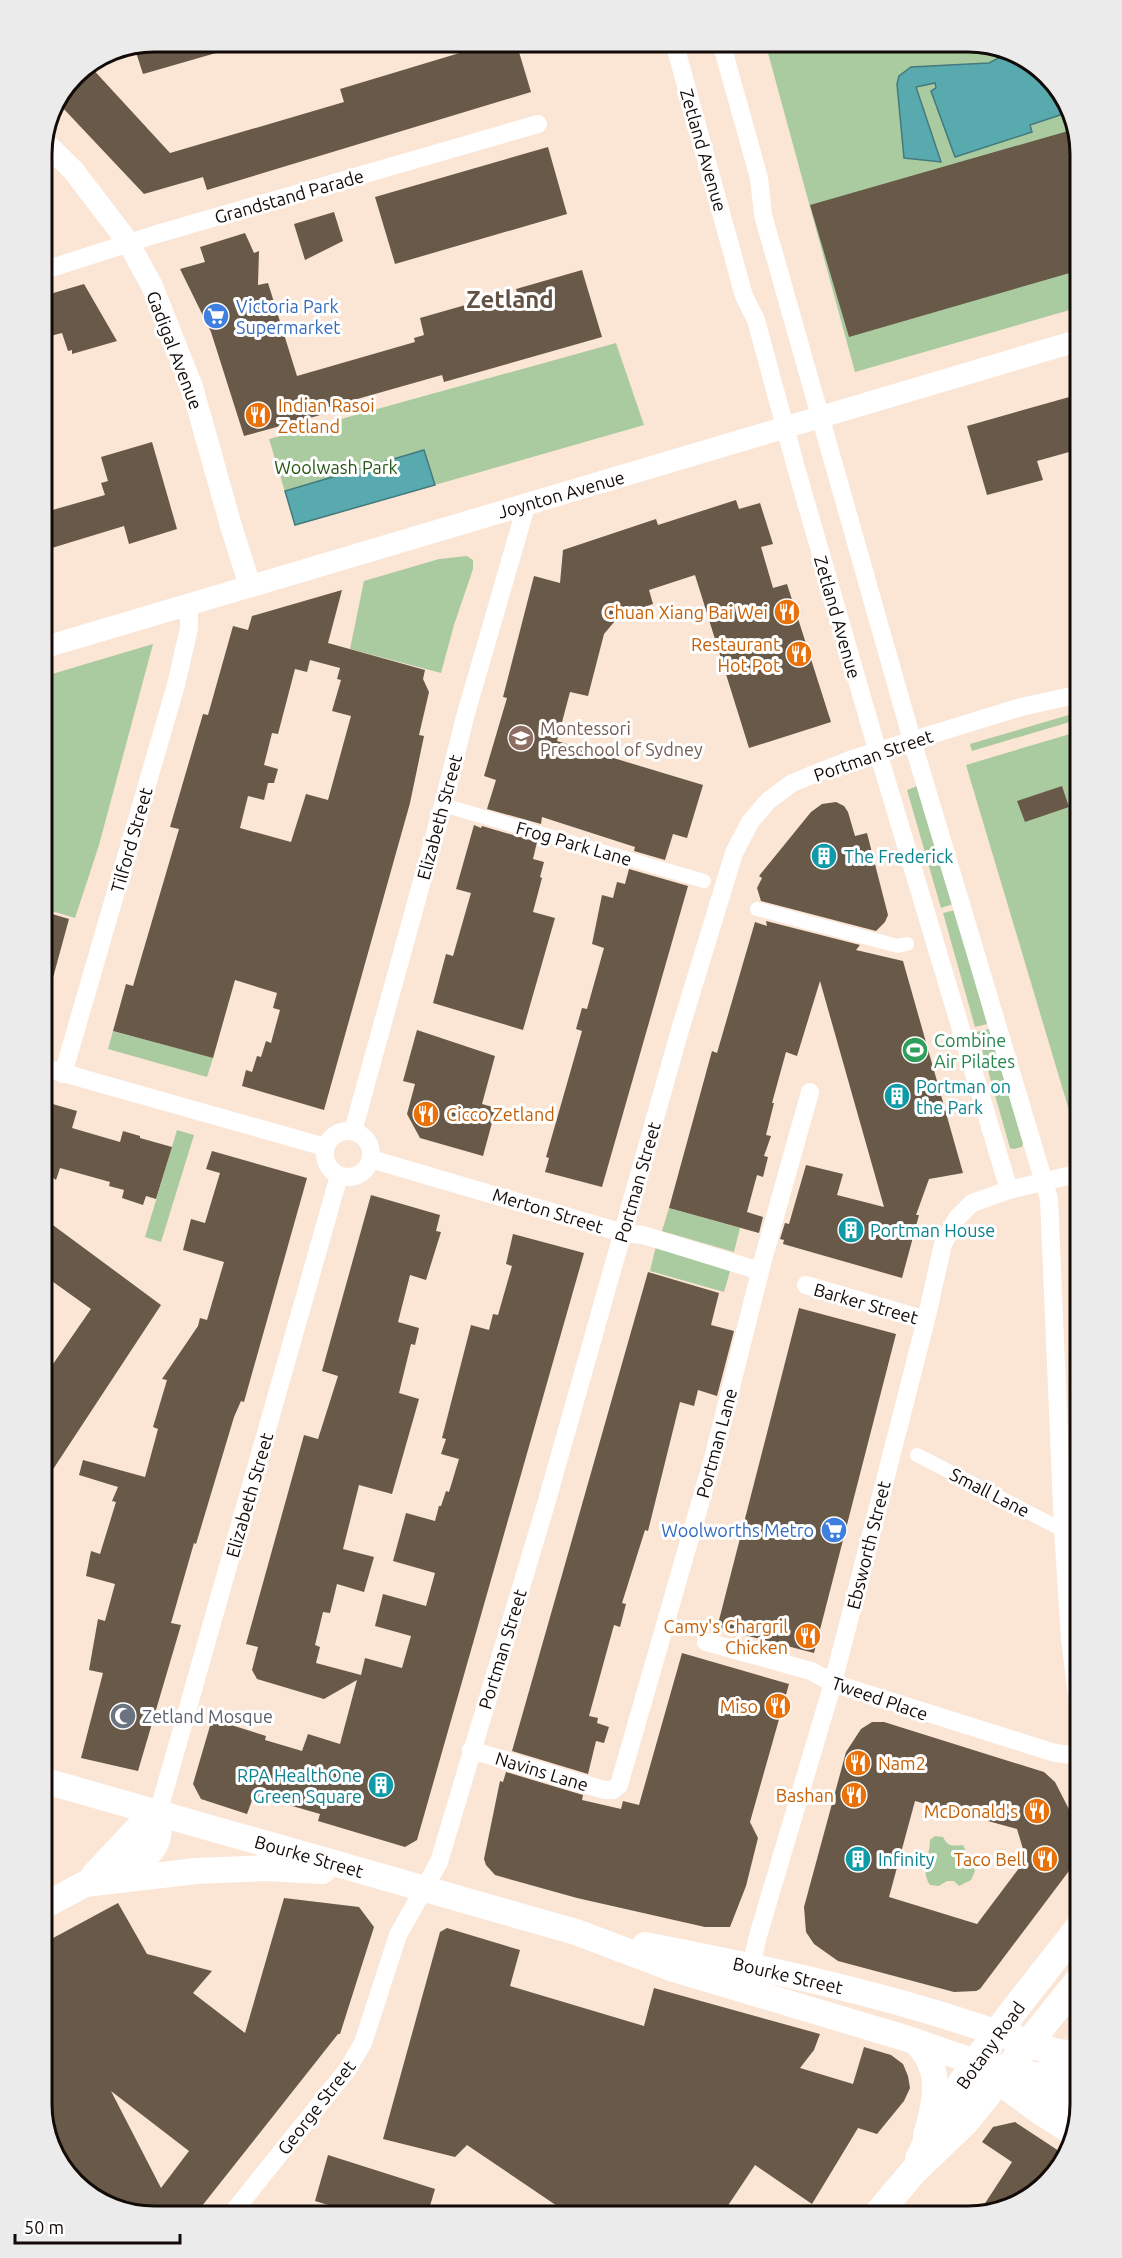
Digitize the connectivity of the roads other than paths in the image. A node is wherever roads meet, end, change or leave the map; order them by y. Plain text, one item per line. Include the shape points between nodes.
1 (677, 53) edge
2 (724, 53) edge
3 (538, 124) dead end
4 (53, 151) edge
5 (128, 242) junction
6 (53, 267) edge
7 (1070, 343) edge
8 (821, 418) junction
9 (785, 429) junction
10 (527, 503) junction
11 (250, 586) junction
12 (189, 604) junction
13 (53, 645) edge
14 (1070, 696) edge
15 (912, 740) junction
16 (878, 752) junction
17 (443, 805) junction
18 (704, 881) dead end
19 (757, 909) dead end
20 (907, 944) dead end
21 (53, 1071) edge
22 (63, 1074) junction
23 (810, 1092) dead end
24 (353, 1131) junction
25 (325, 1147) junction
26 (371, 1159) junction
27 (1070, 1175) edge
28 (339, 1176) junction
29 (1044, 1180) junction
30 (1010, 1190) junction
31 (623, 1233) junction
32 (760, 1271) junction
33 (806, 1285) dead end
34 (926, 1320) junction
35 (917, 1455) dead end
36 (1063, 1530) junction
37 (1070, 1639) edge
38 (706, 1642) dead end
39 (833, 1683) junction
40 (471, 1750) junction
41 (1070, 1755) edge
42 (52, 1783) edge
43 (613, 1790) joint
44 (158, 1813) junction
45 (365, 1872) junction
46 (85, 1884) junction
47 (425, 1888) junction
48 (52, 1902) edge
49 (576, 1932) junction
50 (1070, 1939) edge
51 (752, 1966) junction
52 (1070, 1993) edge
53 (997, 2033) junction
54 (914, 2041) junction
55 (1070, 2054) edge
56 (975, 2062) junction
57 (1017, 2066) junction
58 (1070, 2077) edge
59 (1070, 2102) edge
60 (1066, 2129) edge
61 (913, 2172) junction
62 (239, 2205) edge
63 (884, 2206) edge

1 - 9 street, Zetland Avenue
2 - 8 street via 759,178 762,209
3 - 5 street, Grandstand Parade
4 - 5 street, Gadigal Avenue via 73,170
5 - 6 street, Grandstand Parade
5 - 11 street, Gadigal Avenue via 152,286 192,387
7 - 8 street, Joynton Avenue
8 - 9 street, Joynton Avenue
8 - 15 street
9 - 10 street, Joynton Avenue
9 - 16 street, Zetland Avenue
10 - 11 street, Joynton Avenue
10 - 17 street, Elizabeth Street
11 - 12 street, Joynton Avenue
12 - 13 street, Joynton Avenue
12 - 22 street, Tilford Street via 189,628 176,685
14 - 15 street, Portman Street
15 - 16 street, Portman Street
15 - 29 street
16 - 30 street, Zetland Avenue
16 - 31 street, Portman Street via 792,783 768,801 750,822 735,853 711,927
17 - 18 street, Frog Park Lane
17 - 24 street, Elizabeth Street
19 - 20 street via 898,946
21 - 22 street
22 - 25 street
23 - 32 street, Portman Lane
24 - 25 street via 333,1136
24 - 26 street via 369,1145
25 - 28 street via 328,1167
26 - 28 street via 359,1175
26 - 31 street, Merton Street
27 - 29 street, Ebsworth Street
28 - 44 street, Elizabeth Street
29 - 30 street, Ebsworth Street
29 - 36 street via 1051,1209
30 - 34 street, Ebsworth Street via 972,1203 957,1218 943,1244
31 - 32 street, Merton Street via 643,1235
31 - 40 street, Portman Street
32 - 43 street, Portman Lane via 716,1451 623,1773
33 - 34 street, Barker Street
34 - 39 street, Ebsworth Street
35 - 36 street, Small Lane
36 - 37 street
38 - 39 street, Tweed Place via 811,1671
39 - 41 street, Tweed Place
39 - 51 street, Ebsworth Street
40 - 43 street, Navins Lane
40 - 47 street, Portman Street via 439,1862
42 - 44 main road, Bourke Street
44 - 45 main road, Bourke Street
44 - 46 main road via 143,1823
45 - 46 main road via 196,1870
45 - 47 main road, Bourke Street
46 - 48 main road
47 - 49 main road, Bourke Street
47 - 62 street, George Street via 393,1946 357,2054
49 - 51 main road, Bourke Street
49 - 54 main road, Bourke Street via 682,1972
50 - 53 main road, Botany Road
51 - 53 main road, Bourke Street via 896,2001
52 - 57 main road, Botany Road
53 - 56 main road, Botany Road
53 - 57 main road
54 - 56 main road, Bourke Street
54 - 61 main road via 929,2059 935,2087 930,2120
55 - 57 main road via 1057,2053
56 - 57 main road
56 - 61 main road, Botany Road via 937,2122
57 - 58 main road
57 - 59 main road
57 - 60 main road via 1039,2111
57 - 61 main road, Botany Road via 954,2135
61 - 63 main road, Botany Road

